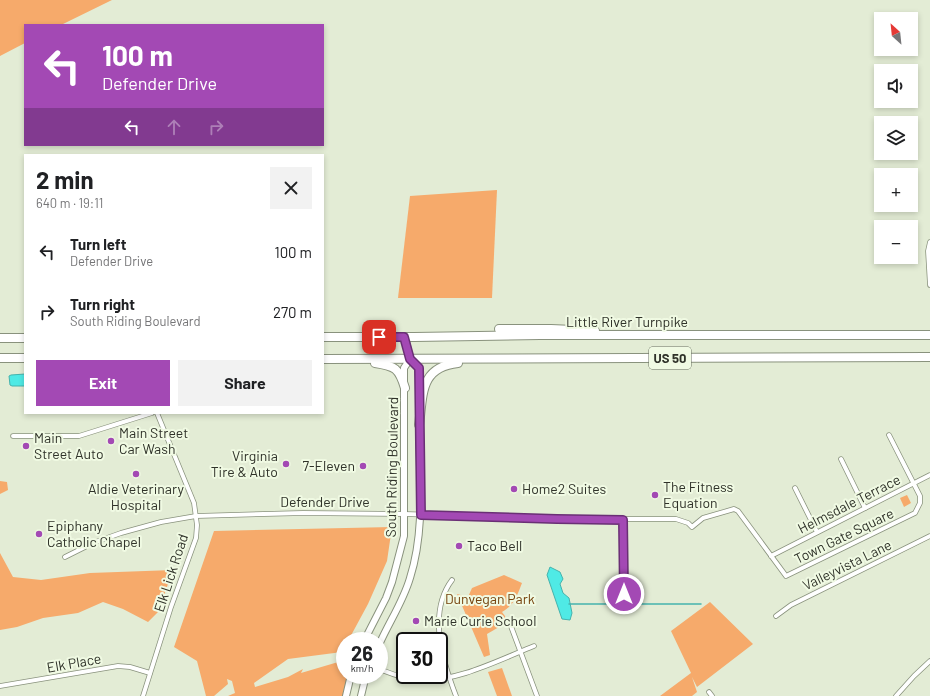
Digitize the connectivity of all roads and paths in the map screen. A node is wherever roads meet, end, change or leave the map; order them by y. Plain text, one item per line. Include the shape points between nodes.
1 (930, 242) edge
2 (930, 285) edge
3 (499, 329) dead end
4 (930, 335) edge
5 (616, 336) junction
6 (324, 337) edge
7 (404, 337) junction
8 (0, 338) edge
9 (24, 338) edge
10 (930, 357) edge
11 (0, 358) edge
12 (24, 358) edge
13 (496, 358) junction
14 (324, 359) edge
15 (352, 359) junction
16 (410, 359) junction
17 (405, 388) junction
18 (149, 414) edge
19 (157, 414) edge
20 (419, 425) junction
21 (889, 435) dead end
22 (13, 436) dead end
23 (841, 459) dead end
24 (930, 475) edge
25 (913, 483) junction
26 (795, 488) dead end
27 (865, 508) junction
28 (735, 509) joint
29 (405, 514) junction
30 (421, 515) junction
31 (196, 516) junction
32 (623, 520) junction
33 (817, 532) junction
34 (930, 536) edge
35 (771, 556) junction
36 (65, 557) dead end
37 (452, 580) dead end
38 (624, 594) dead end
39 (776, 616) dead end
40 (509, 621) dead end
41 (369, 632) edge
42 (386, 632) edge
43 (534, 646) dead end
44 (520, 652) junction
45 (930, 661) edge
46 (150, 673) junction
47 (388, 673) edge
48 (449, 678) junction
49 (349, 684) edge
50 (364, 684) edge
51 (0, 686) edge
52 (709, 692) dead end
53 (143, 696) edge
54 (346, 696) edge
55 (361, 696) edge
56 (456, 696) edge
57 (537, 696) edge
58 (712, 696) edge
59 (896, 696) edge

1 - 2 street
3 - 5 highway via 585,330
4 - 5 highway, Little River Turnpike / US 50
5 - 7 highway, Little River Turnpike / US 50
6 - 7 highway, Little River Turnpike / US 50
7 - 16 street, South Riding Boulevard
8 - 9 highway
10 - 13 highway, US 50
11 - 12 highway
13 - 16 highway, US 50
13 - 20 highway via 450,364 435,371 424,388
14 - 15 highway, US 50
15 - 16 highway, US 50
15 - 17 highway via 393,367 400,373
16 - 17 street, South Riding Boulevard via 404,368
16 - 20 street, South Riding Boulevard via 419,368
17 - 29 street, South Riding Boulevard
18 - 22 street via 80,436
19 - 31 street, Elk Lick Road via 194,503
20 - 30 street, South Riding Boulevard
21 - 25 street
23 - 27 street
24 - 25 street, Helmsdale Terrace
25 - 27 street, Helmsdale Terrace
25 - 35 street, Town Gate Square via 920,496 920,503 911,516 786,576
26 - 33 street
27 - 33 street, Helmsdale Terrace
28 - 32 street, Defender Drive via 703,518 692,527 676,519
28 - 35 street, Town Gate Square
29 - 30 street, Defender Drive
29 - 31 street, Defender Drive
29 - 41 street, South Riding Boulevard via 403,543 392,582
30 - 32 street, Defender Drive
30 - 42 street, South Riding Boulevard via 410,578
31 - 36 street, Defender Drive via 121,533
31 - 46 street, Elk Lick Road via 196,538
32 - 38 street
33 - 35 street, Helmsdale Terrace
34 - 39 street, Valleyvista Lane via 791,605
37 - 48 street via 445,589 439,622 440,646
40 - 44 street
43 - 44 street
44 - 48 street
44 - 57 street
45 - 59 street
46 - 51 street, Elk Place via 118,666
46 - 53 street, Elk Lick Road
47 - 48 street via 418,680
48 - 56 street
49 - 54 street
50 - 55 street
52 - 58 street

